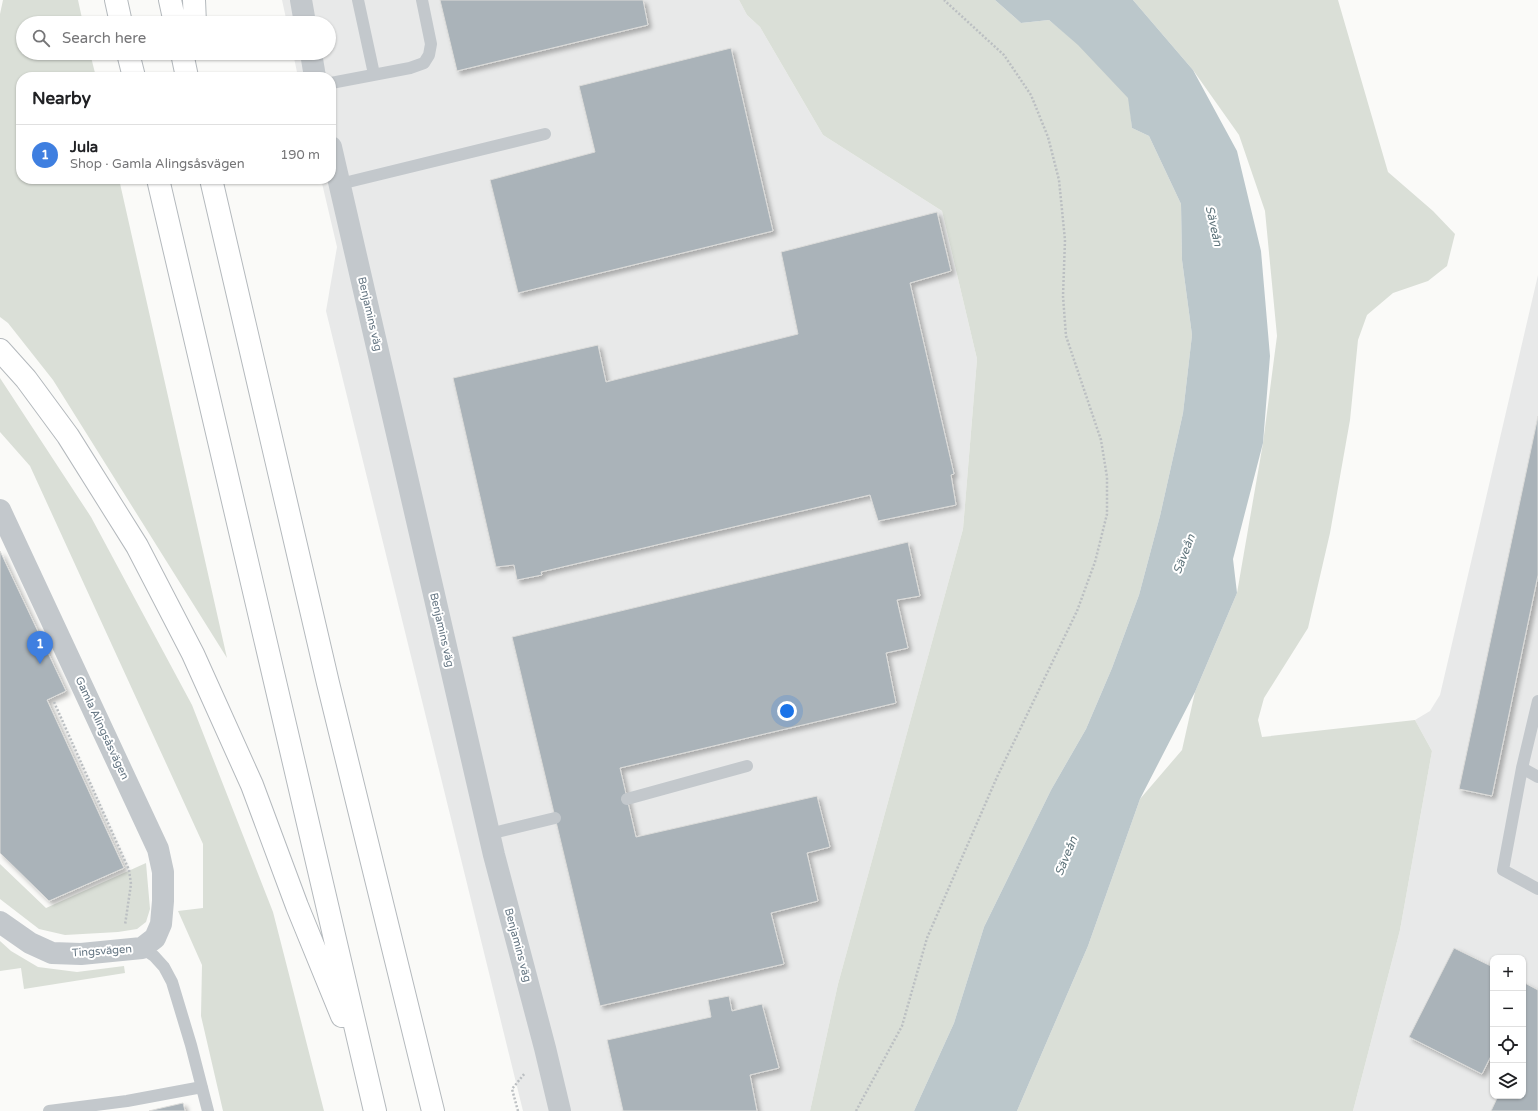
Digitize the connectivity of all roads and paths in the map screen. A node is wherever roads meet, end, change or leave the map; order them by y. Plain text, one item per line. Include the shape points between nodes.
1 (116, 0) edge
2 (170, 0) edge
3 (194, 0) edge
4 (301, 0) edge
5 (358, 0) edge
6 (422, 0) edge
7 (944, 0) edge
8 (119, 16) edge
9 (173, 16) edge
10 (195, 16) edge
11 (304, 16) edge
12 (130, 60) edge
13 (183, 60) edge
14 (196, 60) edge
15 (312, 60) edge
16 (133, 72) edge
17 (186, 72) edge
18 (197, 72) edge
19 (314, 72) edge
20 (374, 74) junction
21 (336, 83) edge
22 (545, 134) dead end
23 (336, 168) edge
24 (159, 184) edge
25 (212, 184) edge
26 (340, 184) junction
27 (0, 350) edge
28 (0, 510) edge
29 (1538, 701) edge
30 (54, 702) dead end
31 (747, 766) dead end
32 (1522, 768) junction
33 (1538, 777) edge
34 (627, 799) dead end
35 (555, 818) dead end
36 (489, 834) junction
37 (1538, 889) edge
38 (0, 922) edge
39 (125, 926) dead end
40 (142, 948) junction
41 (545, 1048) junction
42 (367, 1078) junction
43 (202, 1087) junction
44 (49, 1111) edge
45 (208, 1111) edge
46 (375, 1111) edge
47 (433, 1111) edge
48 (518, 1111) edge
49 (560, 1111) edge
50 (856, 1111) edge

1 - 8 highway
2 - 9 highway
3 - 10 highway
4 - 11 street
5 - 20 lane
6 - 20 lane via 431,44 424,63
7 - 50 path via 1004,55 1031,95 1048,137 1059,180 1065,240 1063,296 1066,336 1101,440 1107,477 1107,514 1077,611 997,777 926,938 902,1026
12 - 16 highway
13 - 17 highway
14 - 18 highway
15 - 19 street
20 - 21 lane
22 - 26 lane
23 - 26 street, Benjamins väg
24 - 42 highway
25 - 47 highway via 328,683
26 - 36 street, Benjamins väg
27 - 42 highway via 26,379 68,436 137,546 193,654 252,785 297,906
28 - 40 street, Gamla Alingsåsvägen via 158,849 163,872 161,924 155,938
29 - 32 lane
30 - 39 path via 129,870 131,884
31 - 34 lane
32 - 33 lane
32 - 37 lane via 1503,870
35 - 36 lane
36 - 41 street, Benjamins väg
38 - 40 street, Tingsvägen via 30,943 52,953 81,954
40 - 43 lane via 164,966 172,982
41 - 48 path via 512,1089
41 - 49 street, Benjamins väg
42 - 46 highway
43 - 44 lane
43 - 45 lane

